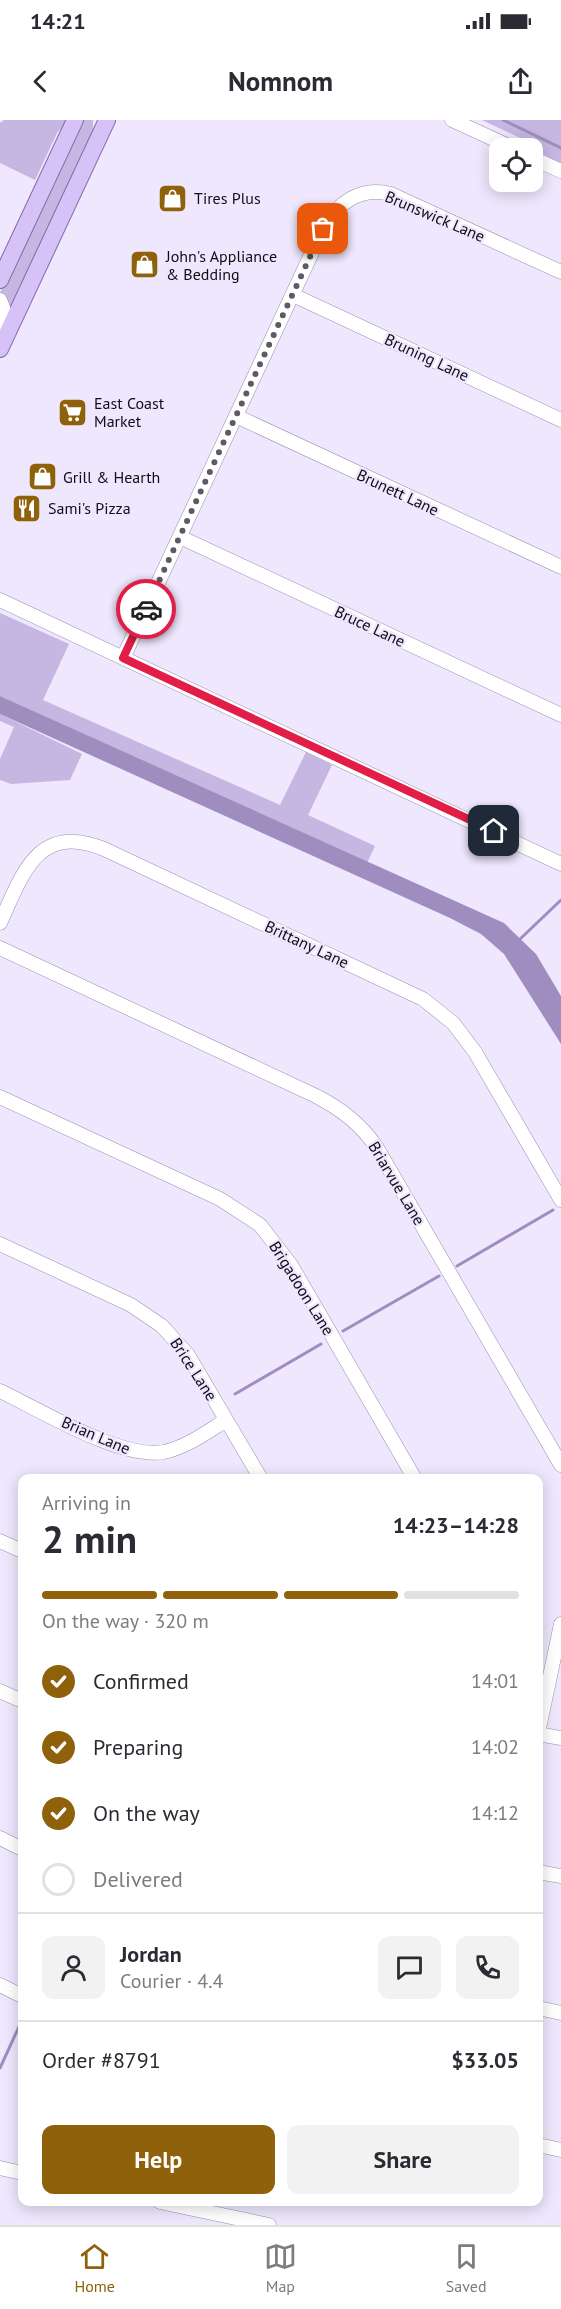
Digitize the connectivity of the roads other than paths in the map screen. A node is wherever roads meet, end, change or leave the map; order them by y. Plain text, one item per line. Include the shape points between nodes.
1 (75, 120) edge
2 (106, 120) edge
3 (452, 120) edge
4 (491, 138) edge
5 (543, 163) edge
6 (561, 171) edge
7 (561, 272) edge
8 (0, 280) edge
9 (293, 295) junction
10 (0, 300) edge
11 (0, 327) edge
12 (0, 349) edge
13 (236, 416) junction
14 (561, 420) edge
15 (180, 537) junction
16 (561, 567) edge
17 (0, 600) edge
18 (123, 658) junction
19 (561, 715) edge
20 (561, 864) edge
21 (0, 923) edge
22 (0, 948) edge
23 (0, 1097) edge
24 (561, 1200) edge
25 (0, 1244) edge
26 (0, 1391) edge
27 (226, 1420) junction
28 (561, 1465) edge
29 (258, 1474) edge
30 (412, 1474) edge
31 (0, 1541) edge
32 (18, 1549) edge
33 (561, 1624) edge
34 (0, 1691) edge
35 (18, 1699) edge
36 (543, 1709) edge
37 (543, 1734) edge
38 (561, 1738) edge
39 (0, 1838) edge
40 (18, 1847) edge
41 (543, 1873) edge
42 (561, 1876) edge
43 (0, 1985) edge
44 (18, 1994) edge
45 (543, 2009) edge
46 (561, 2013) edge
47 (543, 2146) edge
48 (561, 2150) edge
49 (0, 2168) edge
50 (18, 2172) edge
51 (179, 2206) edge
52 (269, 2225) edge

1 - 8 main road
2 - 12 main road
3 - 4 street
5 - 6 street
7 - 9 street, Brunswick Lane via 402,198 373,192 347,200 332,214
9 - 13 street, Brunswick Lane
9 - 14 street, Bruning Lane
10 - 11 street via 4,310
13 - 15 street, Brunswick Lane
13 - 16 street, Brunett Lane
15 - 18 street, Brunswick Lane
15 - 19 street, Bruce Lane
17 - 18 street
18 - 20 street
21 - 24 street, Brittany Lane via 33,858 56,844 81,842 105,849 423,999 453,1023 475,1052
22 - 28 street, Briarvue Lane via 316,1096 359,1125
23 - 30 street, Brigadoon Lane via 220,1199 260,1225 291,1265
25 - 27 street, Brice Lane via 131,1305 162,1326 188,1355
26 - 27 street, Brian Lane via 118,1447 141,1453 176,1448
27 - 29 street, Brice Lane
31 - 32 street
33 - 36 street
34 - 35 street
37 - 38 street
39 - 40 street
41 - 42 street
43 - 44 street
45 - 46 street
47 - 48 street
49 - 50 street
51 - 52 street

